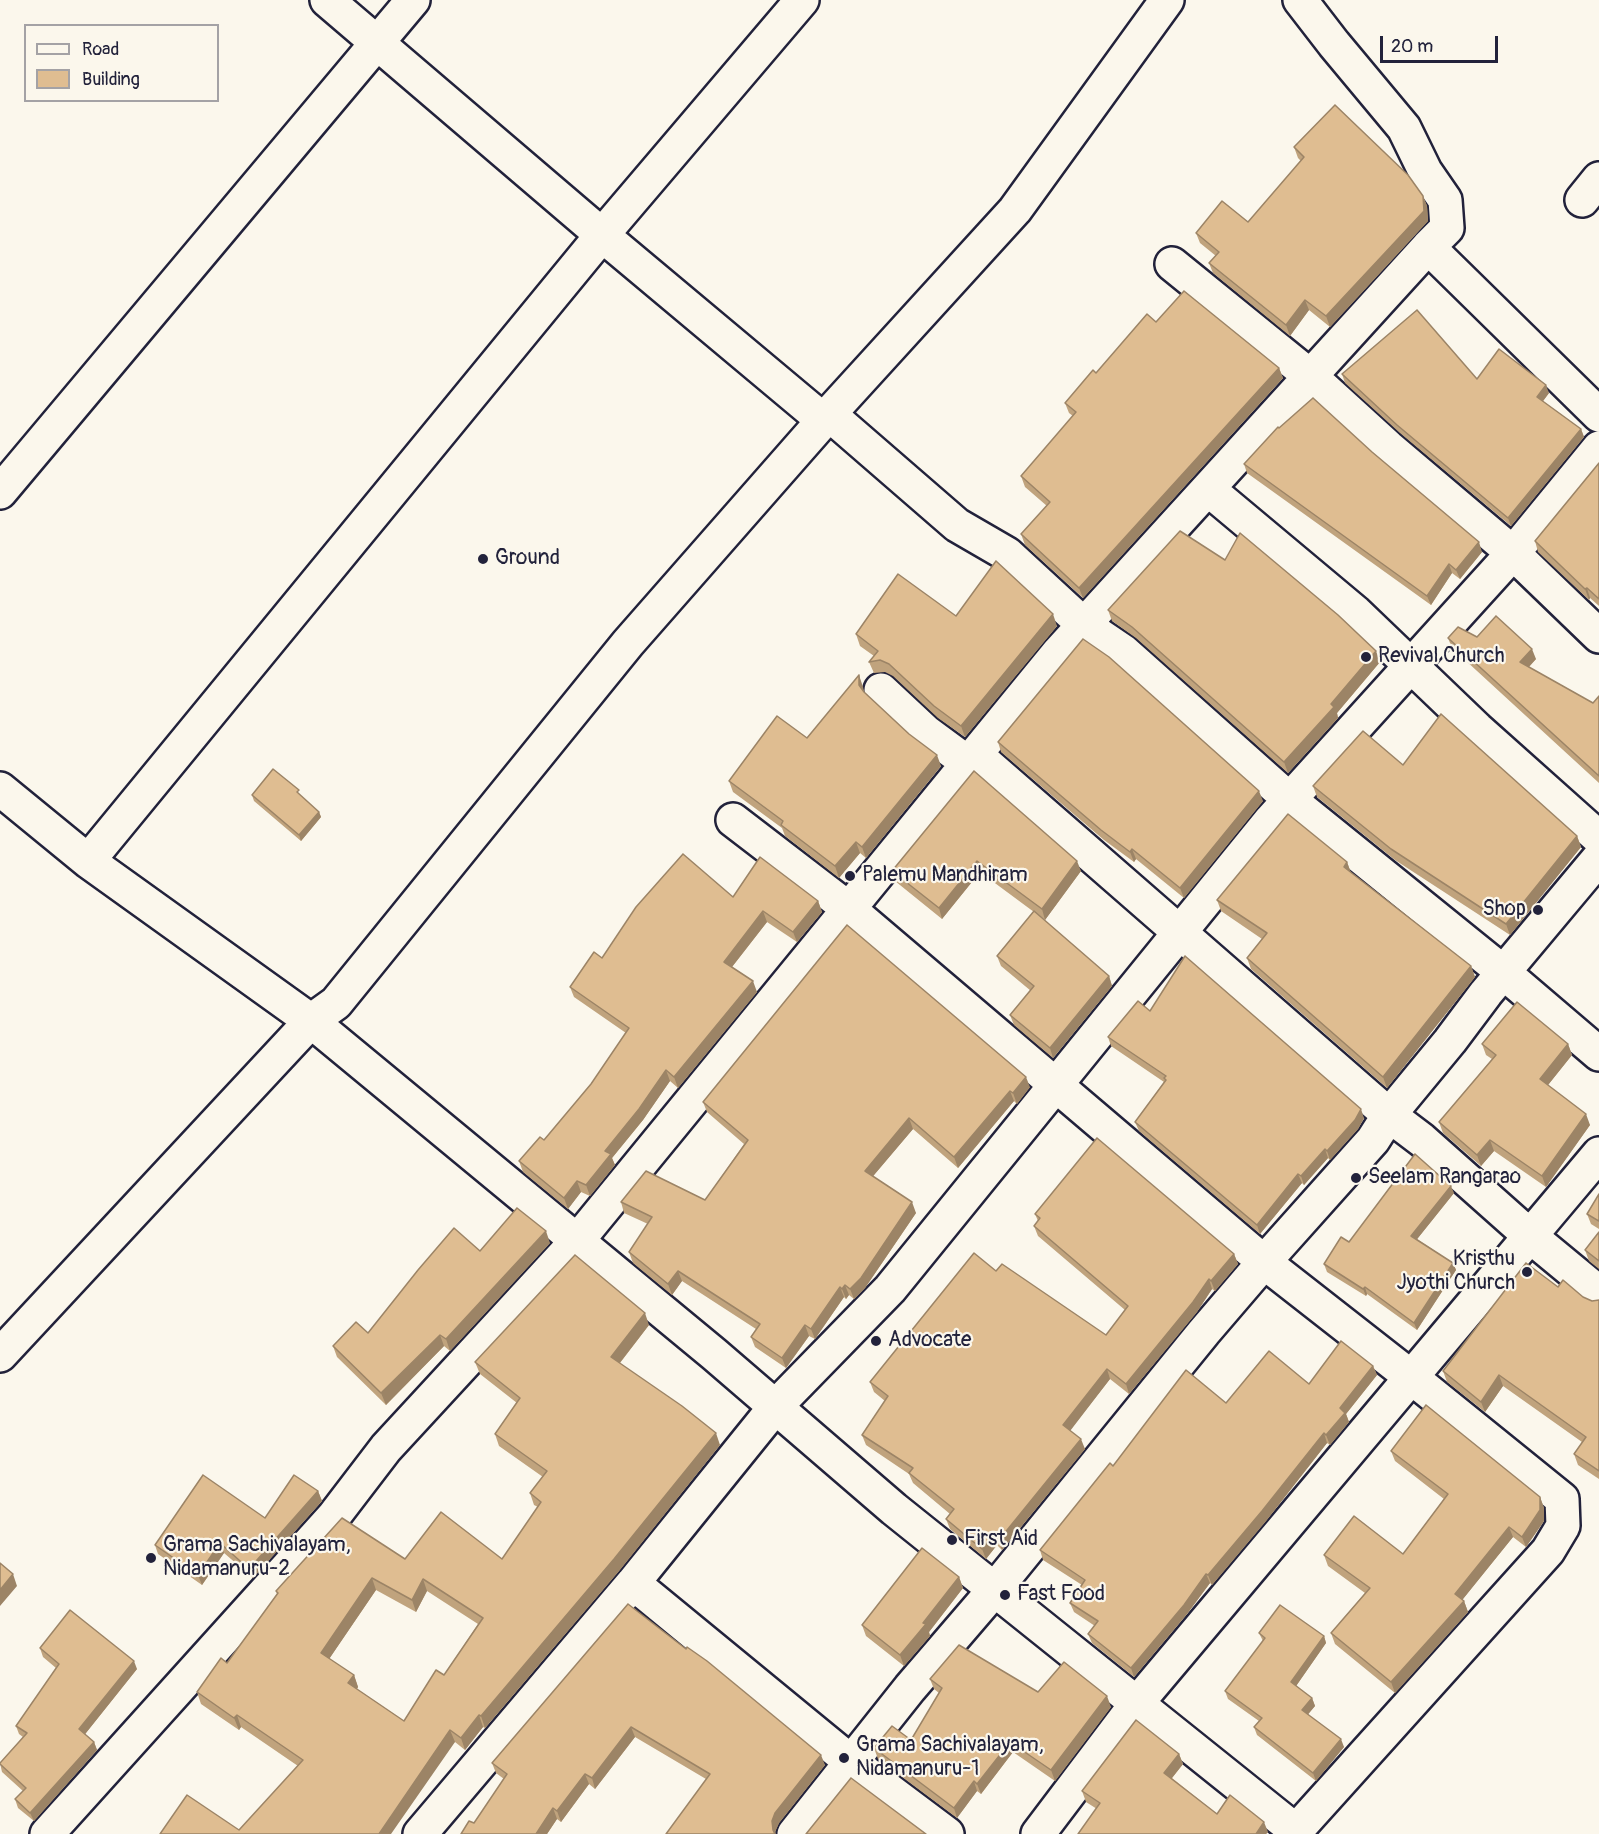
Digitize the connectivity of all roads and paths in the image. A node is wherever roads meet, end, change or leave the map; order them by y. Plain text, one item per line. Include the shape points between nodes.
1 (327, 0) edge
2 (413, 0) edge
3 (802, 0) edge
4 (1167, 0) edge
5 (1300, 0) edge
6 (377, 42) junction
7 (602, 235) junction
8 (1428, 247) junction
9 (1172, 264) dead end
10 (1310, 376) junction
11 (1599, 415) edge
12 (826, 417) junction
13 (1599, 448) edge
14 (1208, 489) junction
15 (0, 492) edge
16 (1513, 553) junction
17 (1084, 625) junction
18 (1599, 636) edge
19 (1411, 665) junction
20 (881, 690) dead end
21 (971, 759) junction
22 (0, 789) edge
23 (1289, 799) junction
24 (733, 820) dead end
25 (1599, 838) edge
26 (1599, 858) edge
27 (88, 861) junction
28 (849, 909) junction
29 (1179, 934) junction
30 (1503, 972) junction
31 (311, 1022) junction
32 (1599, 1054) edge
33 (1055, 1085) junction
34 (1389, 1115) junction
35 (1599, 1154) edge
36 (1530, 1236) junction
37 (577, 1241) junction
38 (1264, 1262) junction
39 (1599, 1293) edge
40 (0, 1354) edge
41 (1411, 1377) junction
42 (776, 1406) junction
43 (633, 1583) junction
44 (995, 1589) junction
45 (1137, 1703) junction
46 (851, 1762) junction
47 (1294, 1832) edge
48 (47, 1834) edge
49 (420, 1834) edge
50 (794, 1834) edge
51 (947, 1834) edge
52 (1038, 1834) edge

1 - 6 street
2 - 6 street
3 - 7 street
4 - 12 street via 1015,210
5 - 8 street via 1404,128 1444,200 1448,228
6 - 7 street
6 - 15 street
7 - 12 street
7 - 27 street
8 - 10 street
8 - 11 street
9 - 10 street
10 - 14 street
10 - 16 street
12 - 17 street via 957,525 1007,554
12 - 31 street via 628,643 336,1003
13 - 16 street
14 - 17 street
14 - 19 street via 1355,612
16 - 18 street
16 - 19 street
17 - 21 street
17 - 23 street via 1124,652
19 - 23 street
19 - 25 street
20 - 21 street via 926,732
21 - 28 street
21 - 29 street via 1045,814
22 - 27 street
23 - 29 street
23 - 30 street
24 - 28 street
26 - 30 street
27 - 31 street
28 - 33 street
28 - 37 street
29 - 33 street
29 - 34 street
30 - 32 street
30 - 34 street
31 - 37 street
31 - 40 street
33 - 38 street
33 - 42 street via 890,1289
34 - 36 street
34 - 38 street via 1372,1140
35 - 36 street
36 - 39 street
36 - 41 street
37 - 42 street
37 - 48 street via 386,1448 334,1516
38 - 41 street
38 - 44 street
41 - 45 street
41 - 47 street via 1562,1499 1563,1526 1548,1551
42 - 43 street
42 - 44 street via 894,1509
43 - 46 street
43 - 49 street
44 - 45 street
44 - 46 street
45 - 47 street
45 - 52 street
46 - 50 street
46 - 51 street

